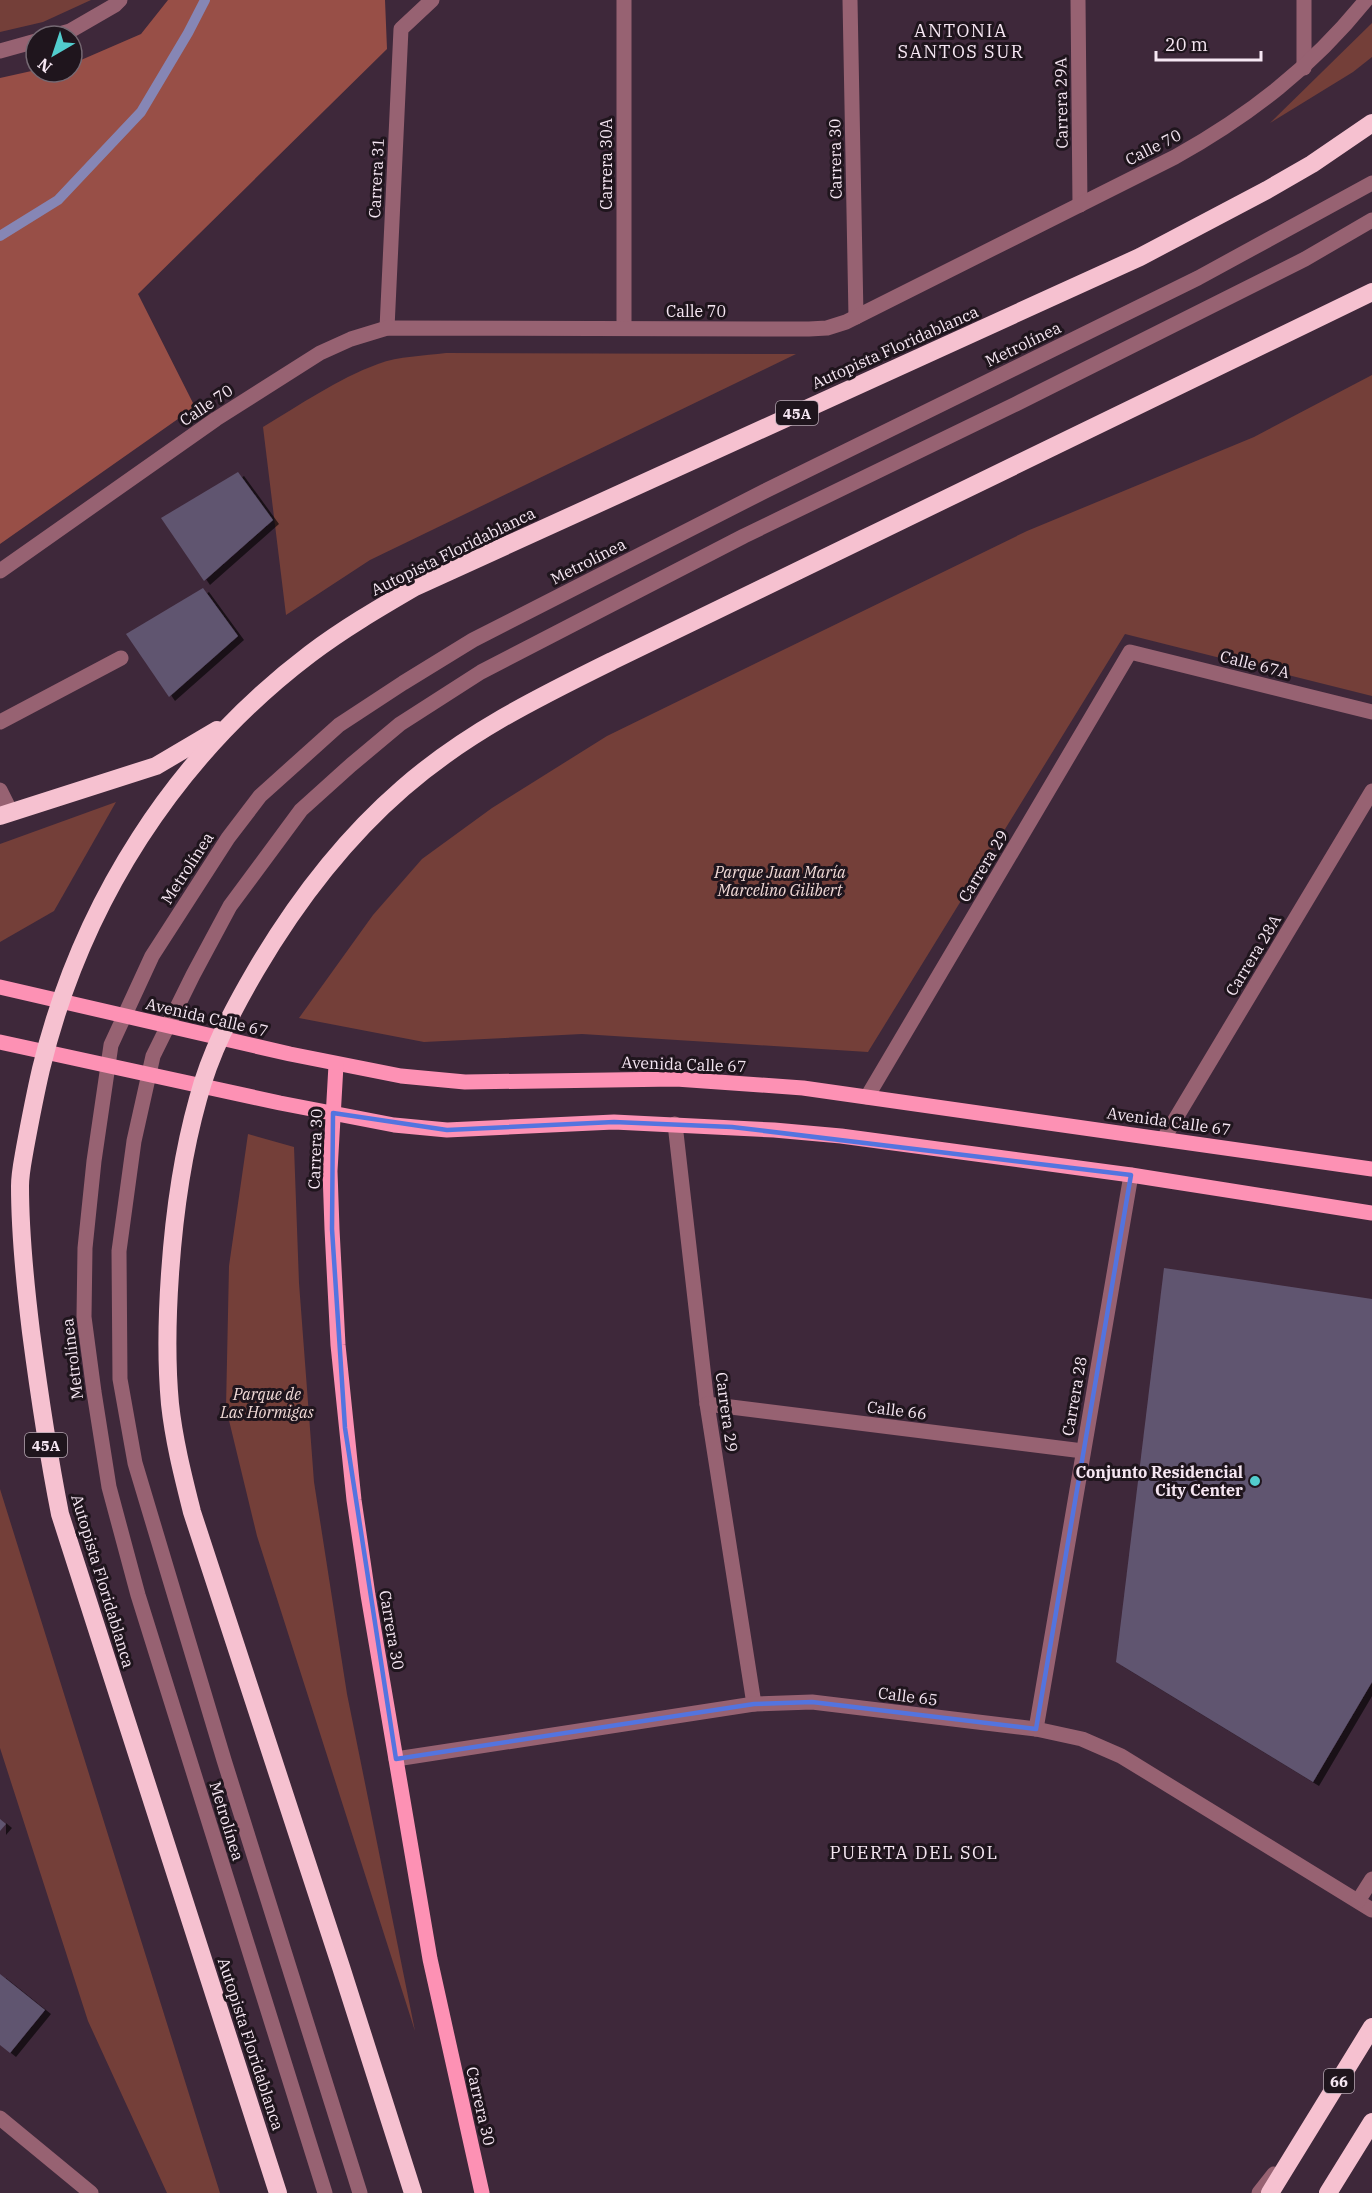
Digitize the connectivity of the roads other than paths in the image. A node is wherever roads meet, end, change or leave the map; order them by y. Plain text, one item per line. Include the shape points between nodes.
1 (120, 0) edge
2 (432, 0) edge
3 (624, 0) edge
4 (850, 0) edge
5 (1078, 0) edge
6 (1304, 0) edge
7 (1366, 0) edge
8 (82, 24) edge
9 (24, 44) edge
10 (0, 51) edge
11 (1304, 68) junction
12 (1372, 123) edge
13 (1372, 183) edge
14 (1080, 205) junction
15 (1372, 220) edge
16 (1372, 292) edge
17 (856, 317) junction
18 (387, 328) junction
19 (624, 328) junction
20 (0, 572) edge
21 (1130, 652) joint
22 (121, 658) dead end
23 (1372, 712) edge
24 (234, 720) junction
25 (0, 722) edge
26 (0, 790) edge
27 (1372, 791) edge
28 (5, 814) edge
29 (0, 987) edge
30 (0, 1042) edge
31 (336, 1065) junction
32 (867, 1097) junction
33 (333, 1113) junction
34 (675, 1124) junction
35 (1164, 1138) junction
36 (1372, 1169) edge
37 (1131, 1175) junction
38 (1372, 1213) edge
39 (707, 1404) junction
40 (1083, 1451) junction
41 (754, 1704) junction
42 (1035, 1729) junction
43 (396, 1758) junction
44 (1372, 1879) edge
45 (1358, 1901) junction
46 (1372, 1910) edge
47 (1372, 2027) edge
48 (0, 2118) edge
49 (1372, 2122) edge
50 (1306, 2134) junction
51 (91, 2193) edge
52 (278, 2193) edge
53 (325, 2193) edge
54 (360, 2193) edge
55 (413, 2193) edge
56 (482, 2193) edge
57 (1259, 2193) edge
58 (1270, 2193) edge
59 (1328, 2193) edge

1 - 8 street
2 - 18 street, Carrera 31 via 401,30
3 - 19 street, Carrera 30A
4 - 17 street, Carrera 30
5 - 14 street, Carrera 29A
6 - 11 street
7 - 11 street, Calle 70
9 - 10 street
11 - 14 street, Calle 70 via 1209,138
12 - 24 highway, Autopista Floridablanca / 45A via 1268,190 1140,257 415,587 311,653
13 - 53 street, Metrolínea via 1198,278 483,635 403,683 339,725 260,796 228,838 152,956 111,1045 94,1161 85,1248 84,1317 94,1392 109,1487 138,1595
14 - 17 street, Calle 70
15 - 54 street, Metrolínea via 1305,259 744,536 481,672 400,724 301,810 231,906 193,975 153,1056 134,1141 119,1251 120,1379 139,1474
16 - 55 highway via 502,717 405,786 368,820 305,894 241,996 216,1047 198,1097 184,1157 173,1225 167,1317 170,1403 192,1512
17 - 19 street, Calle 70 via 827,328 809,329
18 - 19 street, Calle 70
18 - 20 street, Calle 70 via 320,353 235,407
21 - 23 street, Calle 67A
21 - 32 street, Carrera 29
22 - 25 street
24 - 28 highway via 156,766
24 - 52 highway, Autopista Floridablanca / 45A via 160,806 98,908 51,1026 20,1183 27,1298 45,1437 60,1514
26 - 28 street
27 - 35 street, Carrera 28A
29 - 31 main road, Avenida Calle 67
30 - 33 main road
31 - 32 main road, Avenida Calle 67 via 465,1082 675,1079
31 - 33 main road, Carrera 30
32 - 35 main road, Avenida Calle 67
33 - 34 main road via 447,1130 581,1123
33 - 43 main road, Carrera 30 via 330,1171 345,1428
34 - 37 main road via 841,1137
34 - 39 street, Carrera 29
35 - 36 main road, Avenida Calle 67
37 - 38 main road
37 - 40 street, Carrera 28
39 - 40 street, Calle 66
39 - 41 street, Carrera 29
40 - 42 street, Carrera 28
41 - 42 street, Calle 65 via 812,1702
41 - 43 street, Calle 65
42 - 45 street, Calle 65 via 1082,1739 1121,1756
43 - 56 main road, Carrera 30 via 430,1959
44 - 45 street
45 - 46 street, Calle 65
47 - 50 highway, 66
48 - 51 street
49 - 59 highway
50 - 57 street
50 - 58 highway, 66

